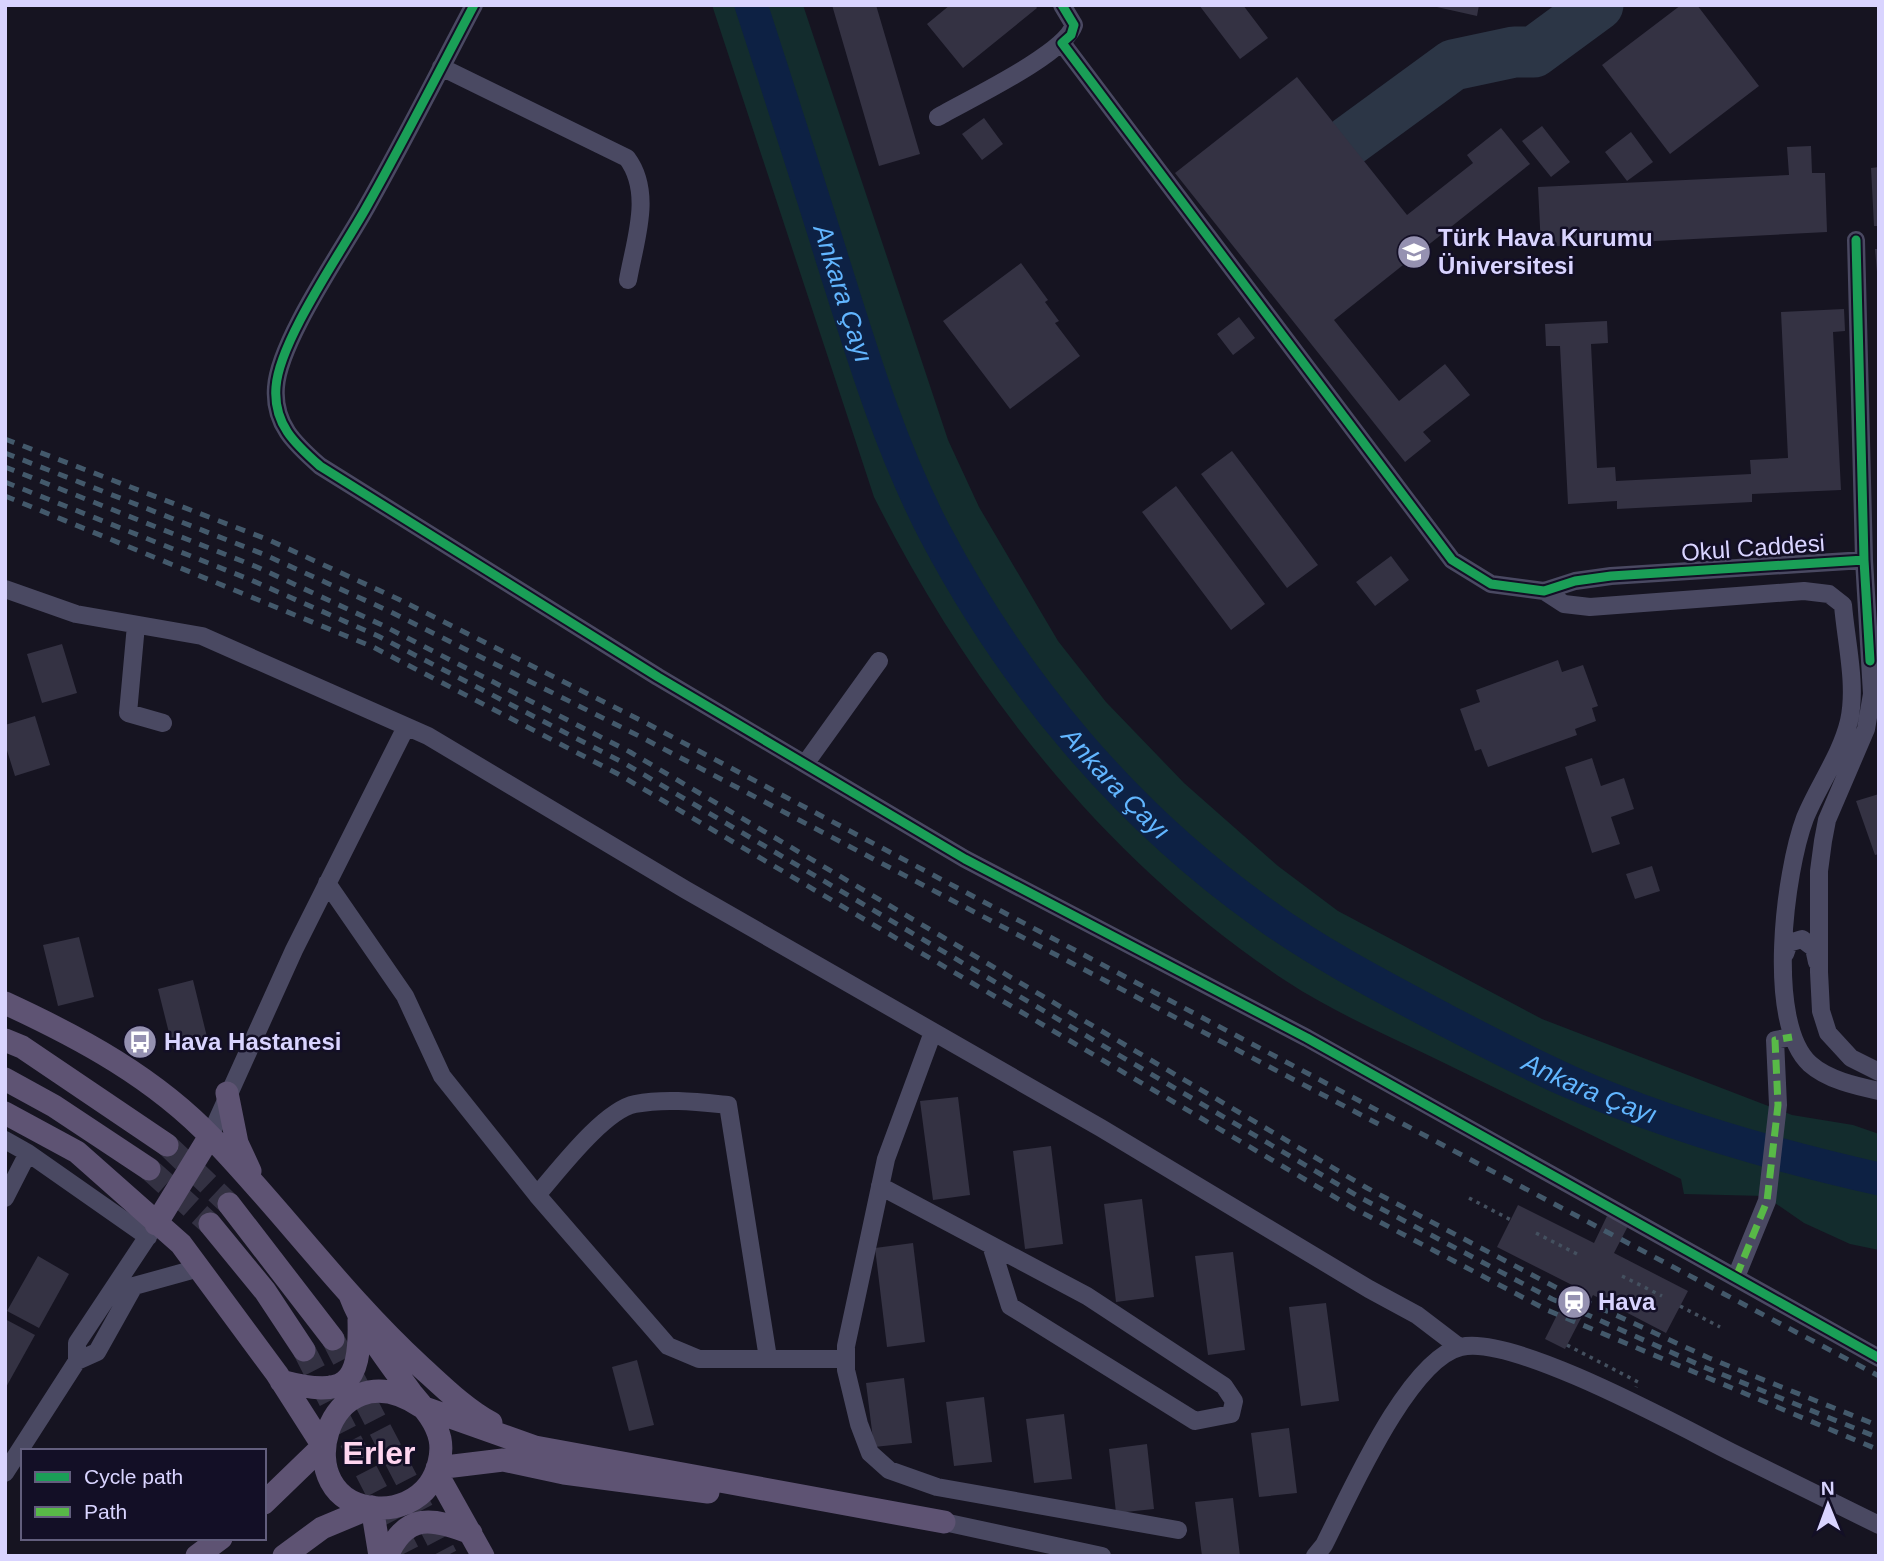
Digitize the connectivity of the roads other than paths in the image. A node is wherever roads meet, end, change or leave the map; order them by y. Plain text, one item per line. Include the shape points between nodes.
1 (474, 5) edge
2 (1062, 5) edge
3 (1062, 43) junction
4 (441, 67) junction
5 (938, 117) dead end
6 (1856, 240) dead end
7 (628, 280) dead end
8 (1864, 560) junction
9 (1544, 591) junction
10 (6, 592) edge
11 (136, 625) junction
12 (879, 661) dead end
13 (163, 723) dead end
14 (406, 727) junction
15 (805, 764) junction
16 (327, 883) junction
17 (1787, 909) junction
18 (1819, 913) junction
19 (1785, 954) junction
20 (1819, 972) junction
21 (5, 1003) edge
22 (933, 1032) junction
23 (1792, 1037) junction
24 (5, 1040) edge
25 (1879, 1072) edge
26 (5, 1079) edge
27 (1879, 1091) edge
28 (227, 1093) junction
29 (5, 1113) edge
30 (210, 1136) junction
31 (5, 1140) edge
32 (167, 1145) tunnel mouth
33 (28, 1153) junction
34 (149, 1169) tunnel mouth
35 (880, 1186) junction
36 (257, 1187) junction
37 (537, 1195) junction
38 (5, 1198) edge
39 (229, 1204) tunnel mouth
40 (210, 1224) tunnel mouth
41 (152, 1230) junction
42 (991, 1245) junction
43 (199, 1268) junction
44 (1736, 1277) junction
45 (350, 1295) junction
46 (359, 1320) junction
47 (333, 1339) tunnel mouth
48 (1459, 1346) junction
49 (304, 1350) tunnel mouth
50 (768, 1358) junction
51 (1879, 1358) edge
52 (846, 1359) junction
53 (77, 1361) junction
54 (281, 1381) junction
55 (422, 1407) junction
56 (323, 1446) junction
57 (535, 1447) junction
58 (437, 1470) junction
59 (5, 1473) edge
60 (266, 1501) edge
61 (372, 1507) junction
62 (944, 1522) junction
63 (466, 1523) junction
64 (1879, 1525) edge
65 (1178, 1530) dead end
66 (218, 1540) edge
67 (197, 1556) edge
68 (284, 1556) edge
69 (380, 1556) edge
70 (387, 1556) edge
71 (482, 1556) edge
72 (1102, 1556) edge
73 (1315, 1556) edge

1 - 4 street
2 - 3 street via 1074,25 1071,36
3 - 5 street
3 - 9 street via 1452,559 1491,584
4 - 7 street via 627,158 638,174 642,194
4 - 15 street via 284,353 276,387 278,418 293,443 320,466
6 - 8 street
8 - 9 street, Okul Caddesi via 1611,576
8 - 18 street via 1872,694 1866,729 1827,820 1819,871
9 - 17 street, Okul Caddesi via 1564,604 1590,607 1804,591 1829,594 1843,605 1852,702 1848,724 1794,851
10 - 11 street via 76,614
11 - 13 street via 128,713
11 - 14 street via 202,636
12 - 15 street
14 - 16 street
14 - 22 street
15 - 44 street via 965,859 1307,1038
16 - 28 street
16 - 37 street via 405,996 442,1076
17 - 18 street via 1789,925 1801,931 1810,929
17 - 19 street, Okul Caddesi
18 - 20 street
19 - 20 street via 1795,939 1808,941
19 - 23 street, Okul Caddesi via 1786,1013
20 - 25 street via 1821,1011 1828,1033 1851,1058
21 - 30 main road via 75,1035 120,1064
22 - 35 street
22 - 48 street via 1417,1315
23 - 27 street, Okul Caddesi via 1811,1065 1827,1075
23 - 44 street via 1775,1040 1778,1105 1768,1195
24 - 32 main road
26 - 34 main road
28 - 30 street
28 - 36 main road via 237,1143
29 - 41 main road via 77,1152
30 - 36 main road
30 - 41 main road
31 - 33 street
33 - 38 street
33 - 41 street
35 - 42 street
35 - 52 street
36 - 45 main road
37 - 50 street via 668,1346 699,1359
37 - 50 street via 589,1133 633,1104 728,1105
39 - 47 main road
40 - 49 main road via 265,1291
41 - 43 main road via 181,1244
41 - 53 street via 77,1343
42 - 42 street via 1087,1296 1224,1386 1234,1401 1231,1414 1195,1421 1010,1306
43 - 53 street via 134,1286 97,1352
43 - 54 main road
44 - 51 street
45 - 46 main road
45 - 57 main road via 443,1387 483,1419
46 - 54 main road via 357,1367 347,1382 334,1388 308,1388
46 - 55 main road
48 - 64 street via 1491,1346 1554,1367
48 - 73 street via 1416,1382 1389,1418
50 - 52 street
52 - 65 street via 870,1453 889,1470 937,1487
53 - 59 street
54 - 56 main road
55 - 56 main road via 407,1396 388,1391 361,1396 337,1411
55 - 57 main road
55 - 58 main road via 440,1439
56 - 60 main road
56 - 61 main road via 332,1481 349,1499
57 - 62 main road
58 - 61 main road via 428,1486 410,1501
58 - 62 main road via 503,1460 564,1473
58 - 63 main road
61 - 68 main road via 322,1528
61 - 69 main road
62 - 72 street
63 - 70 main road via 421,1522 402,1532
63 - 71 main road
66 - 67 main road

